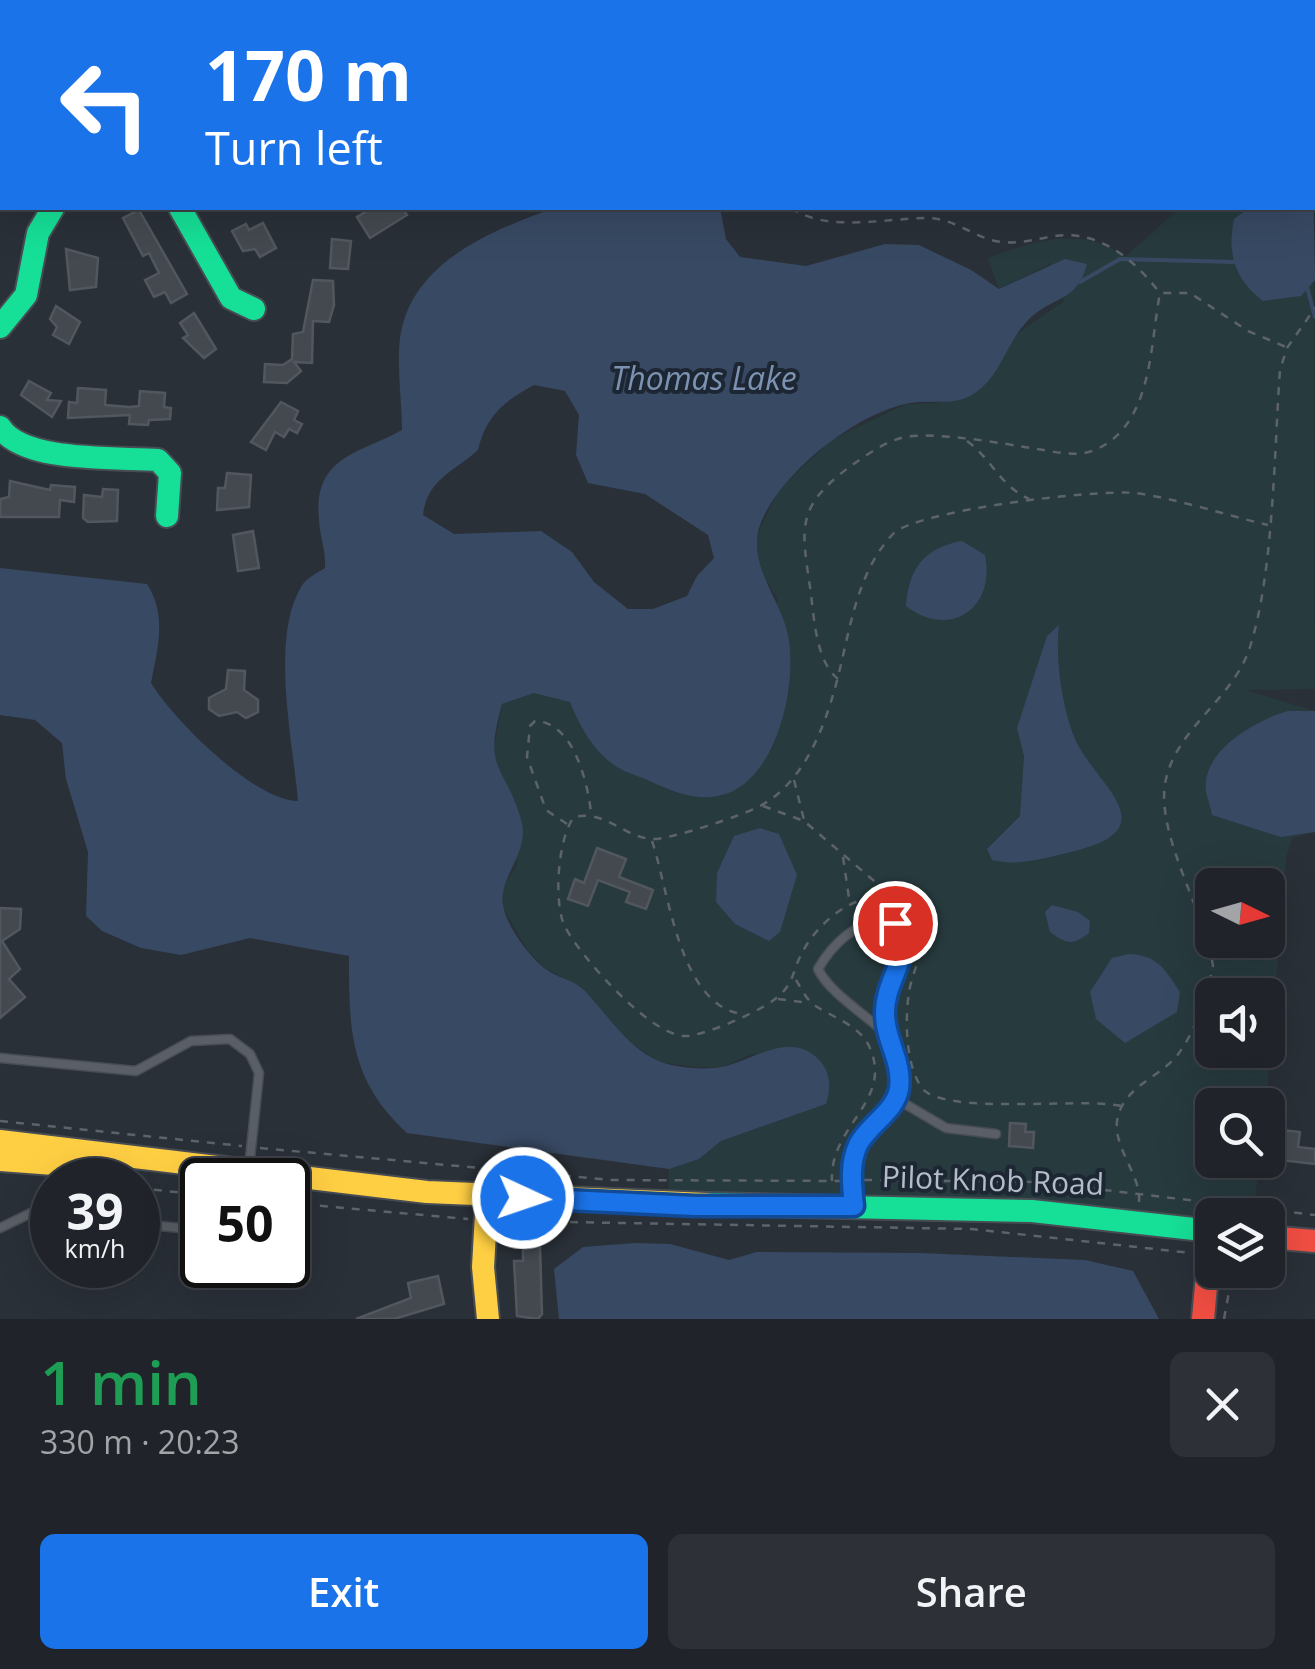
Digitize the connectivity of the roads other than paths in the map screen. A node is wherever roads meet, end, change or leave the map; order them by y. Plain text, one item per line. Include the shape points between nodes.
1 (51, 210) edge
2 (181, 210) edge
3 (254, 308) dead end
4 (0, 327) edge
5 (0, 427) edge
6 (166, 516) dead end
7 (888, 1036) junction
8 (0, 1058) edge
9 (895, 1098) junction
10 (996, 1134) dead end
11 (0, 1141) edge
12 (112, 1156) junction
13 (251, 1158) edge
14 (0, 1160) edge
15 (180, 1161) edge
16 (310, 1177) edge
17 (854, 1206) junction
18 (486, 1208) junction
19 (30, 1213) edge
20 (0, 1228) edge
21 (1195, 1234) edge
22 (1285, 1238) edge
23 (1315, 1241) edge
24 (1207, 1288) edge
25 (488, 1319) edge
26 (1204, 1319) edge

1 - 4 main road via 36,230 31,282 21,306
2 - 3 main road via 230,298
5 - 6 main road via 29,450 158,460 170,473
7 - 7 lane via 884,1012 905,951 904,933 883,918 862,923 830,948 818,969 826,985
7 - 9 lane via 899,1061
8 - 13 lane via 136,1071 192,1041 230,1039 250,1054 259,1073
9 - 10 lane via 946,1128
9 - 17 lane via 858,1143
11 - 12 main road, Pilot Knob Road
12 - 14 main road, Pilot Knob Road via 54,1164
12 - 15 main road, Pilot Knob Road
16 - 18 main road, Pilot Knob Road
17 - 18 main road, Pilot Knob Road
17 - 21 main road, Pilot Knob Road via 980,1206 1138,1218
18 - 25 main road
19 - 20 lane
22 - 23 main road
24 - 26 main road

